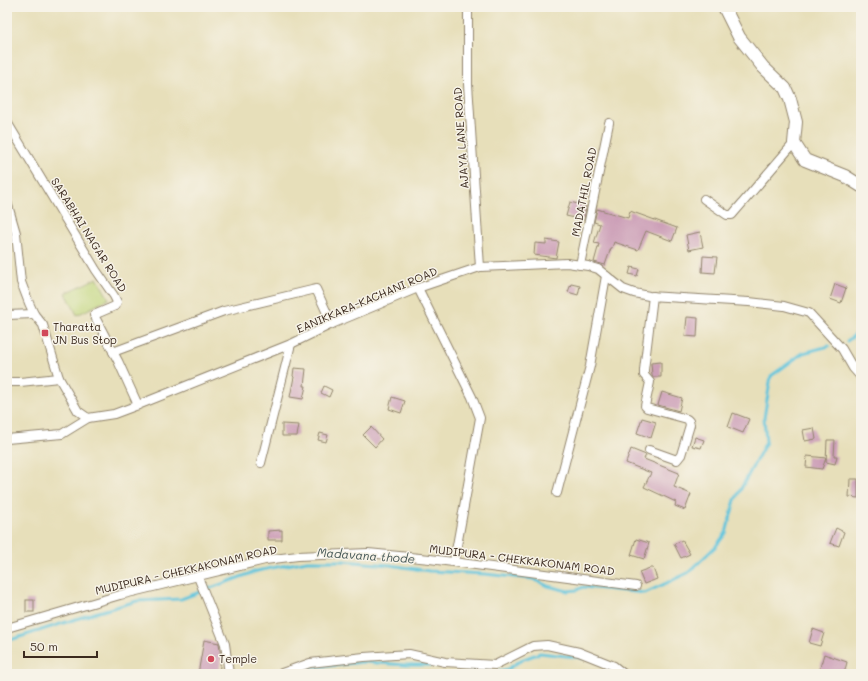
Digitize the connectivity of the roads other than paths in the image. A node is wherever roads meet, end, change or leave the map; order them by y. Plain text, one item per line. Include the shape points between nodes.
1 (468, 7) edge
2 (724, 7) edge
3 (7, 122) edge
4 (609, 123) dead end
5 (794, 143) junction
6 (861, 186) edge
7 (704, 199) dead end
8 (7, 202) edge
9 (580, 265) junction
10 (480, 267) junction
11 (606, 276) junction
12 (418, 288) junction
13 (653, 296) junction
14 (34, 314) junction
15 (7, 315) edge
16 (332, 324) junction
17 (291, 344) junction
18 (112, 352) junction
19 (861, 377) edge
20 (59, 378) junction
21 (7, 382) edge
22 (138, 405) junction
23 (88, 418) junction
24 (7, 439) edge
25 (649, 450) dead end
26 (261, 463) dead end
27 (557, 493) dead end
28 (454, 562) junction
29 (198, 577) junction
30 (636, 586) dead end
31 (7, 628) edge
32 (229, 674) edge
33 (279, 674) edge
34 (624, 674) edge

1 - 10 street, AJAYA LANE ROAD via 468,84
2 - 5 main road via 739,37 763,67 785,88 796,122
3 - 18 street, SARABHAI NAGAR ROAD via 117,302 115,306 94,315
4 - 9 street, MADATHIL ROAD
5 - 6 main road via 805,160 845,176
5 - 7 street via 732,215 727,215
8 - 14 street via 16,233 21,282
9 - 10 street, EANIKKARA-KACHANI ROAD via 567,263
9 - 11 street, EANIKKARA-KACHANI ROAD via 598,269
10 - 12 street, EANIKKARA-KACHANI ROAD
11 - 13 street, EANIKKARA-KACHANI ROAD via 623,289
11 - 27 street via 590,366
12 - 16 street, EANIKKARA-KACHANI ROAD
12 - 28 street via 480,418
13 - 19 street, EANIKKARA-KACHANI ROAD via 749,302 784,306 809,313 842,348
13 - 25 street via 644,370 644,376 650,382 645,406 687,419 690,426 677,460
14 - 15 street
14 - 20 street via 43,326
16 - 17 street, EANIKKARA-KACHANI ROAD
16 - 18 street via 316,289 224,312
17 - 22 street, EANIKKARA-KACHANI ROAD
17 - 26 street
18 - 22 street, SARABHAI NAGAR ROAD
20 - 21 street
20 - 23 street via 78,411
22 - 23 street, EANIKKARA-KACHANI ROAD via 114,414
23 - 24 street via 62,434
28 - 29 street, MUDIPURA - CHEKKAKONAM ROAD via 368,553 298,556 266,560
28 - 30 street, MUDIPURA - CHEKKAKONAM ROAD
29 - 31 street, MUDIPURA - CHEKKAKONAM ROAD via 120,595
29 - 32 street via 225,644
33 - 34 street via 310,663 409,654 444,662 495,665 534,646 547,645 580,652 614,666

